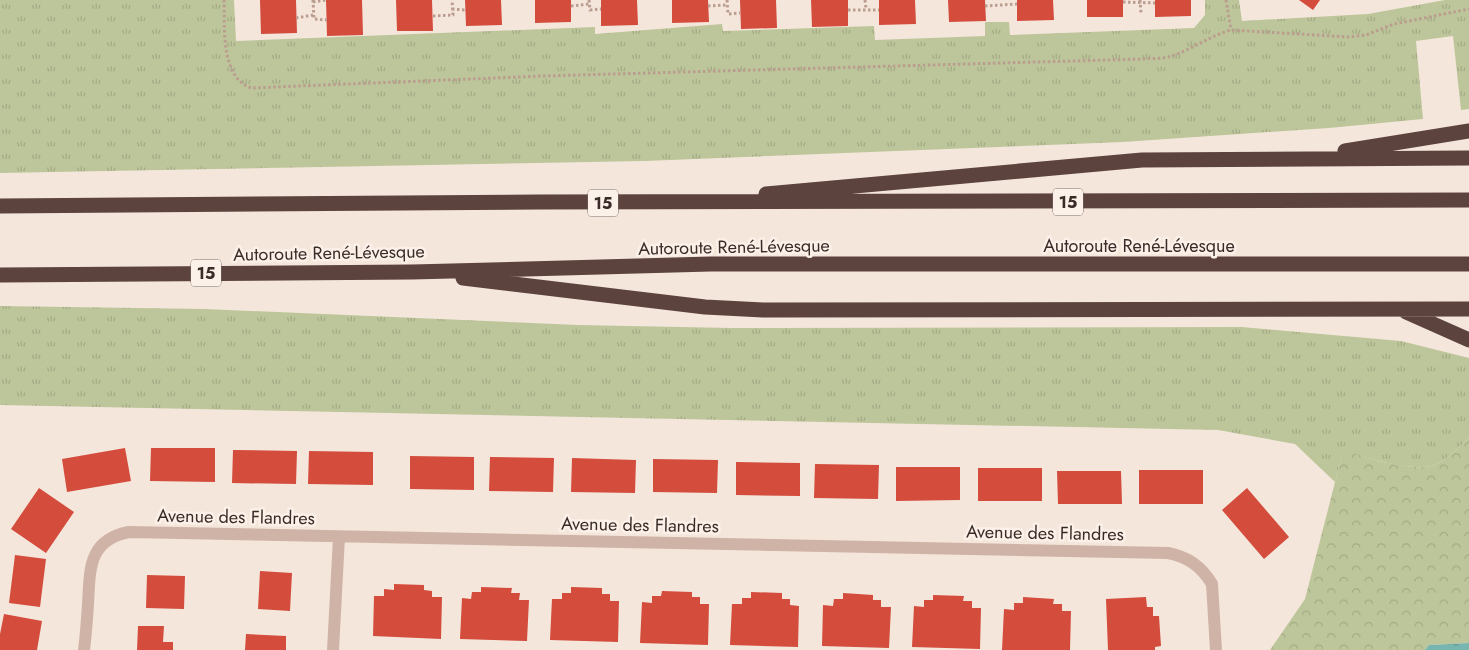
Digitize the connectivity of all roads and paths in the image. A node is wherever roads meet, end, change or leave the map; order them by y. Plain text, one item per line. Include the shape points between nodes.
1 (224, 0) edge
2 (326, 0) edge
3 (452, 0) edge
4 (865, 0) edge
5 (1003, 0) edge
6 (1226, 0) edge
7 (313, 1) edge
8 (1140, 1) edge
9 (589, 2) edge
10 (727, 2) edge
11 (1123, 2) dead end
12 (1155, 3) dead end
13 (1017, 4) dead end
14 (1003, 5) junction
15 (571, 6) dead end
16 (708, 6) dead end
17 (985, 6) dead end
18 (452, 9) junction
19 (601, 9) dead end
20 (1469, 9) edge
21 (465, 10) dead end
22 (848, 10) dead end
23 (866, 10) junction
24 (879, 10) dead end
25 (740, 13) dead end
26 (1141, 13) dead end
27 (313, 15) junction
28 (433, 16) dead end
29 (296, 18) dead end
30 (326, 20) dead end
31 (1231, 30) junction
32 (1469, 131) edge
33 (1299, 158) junction
34 (1469, 158) edge
35 (1469, 200) edge
36 (667, 203) junction
37 (0, 206) edge
38 (1469, 264) edge
39 (412, 272) junction
40 (0, 275) edge
41 (1400, 309) junction
42 (1469, 309) edge
43 (1469, 340) edge
44 (339, 537) junction
45 (84, 650) edge
46 (333, 650) edge
47 (1216, 650) edge

1 - 31 path via 229,64 237,79 252,88 543,76 1144,59 1166,57
2 - 7 path
3 - 18 path
4 - 23 path
5 - 14 path
6 - 31 path
7 - 27 path
8 - 11 path
8 - 12 path
8 - 26 path
9 - 15 path
9 - 19 path via 590,10
10 - 16 path
10 - 25 path via 728,14
13 - 14 path
14 - 17 path
18 - 21 path
18 - 28 path via 452,15
20 - 31 path via 1394,24 1366,35
22 - 23 path
23 - 24 path
27 - 29 path
27 - 30 path via 314,20
32 - 33 highway
33 - 34 highway
33 - 36 highway via 1142,160
35 - 36 highway, 15
36 - 37 highway, 15
38 - 39 highway, Autoroute René-Lévesque / 15 via 711,264
39 - 40 highway, Autoroute René-Lévesque / 15
39 - 41 highway via 705,307 763,310
41 - 42 highway
41 - 43 highway
44 - 45 street, Avenue des Flandres via 119,534 94,554
44 - 46 street
44 - 47 street, Avenue des Flandres via 1168,553 1191,560 1212,584

